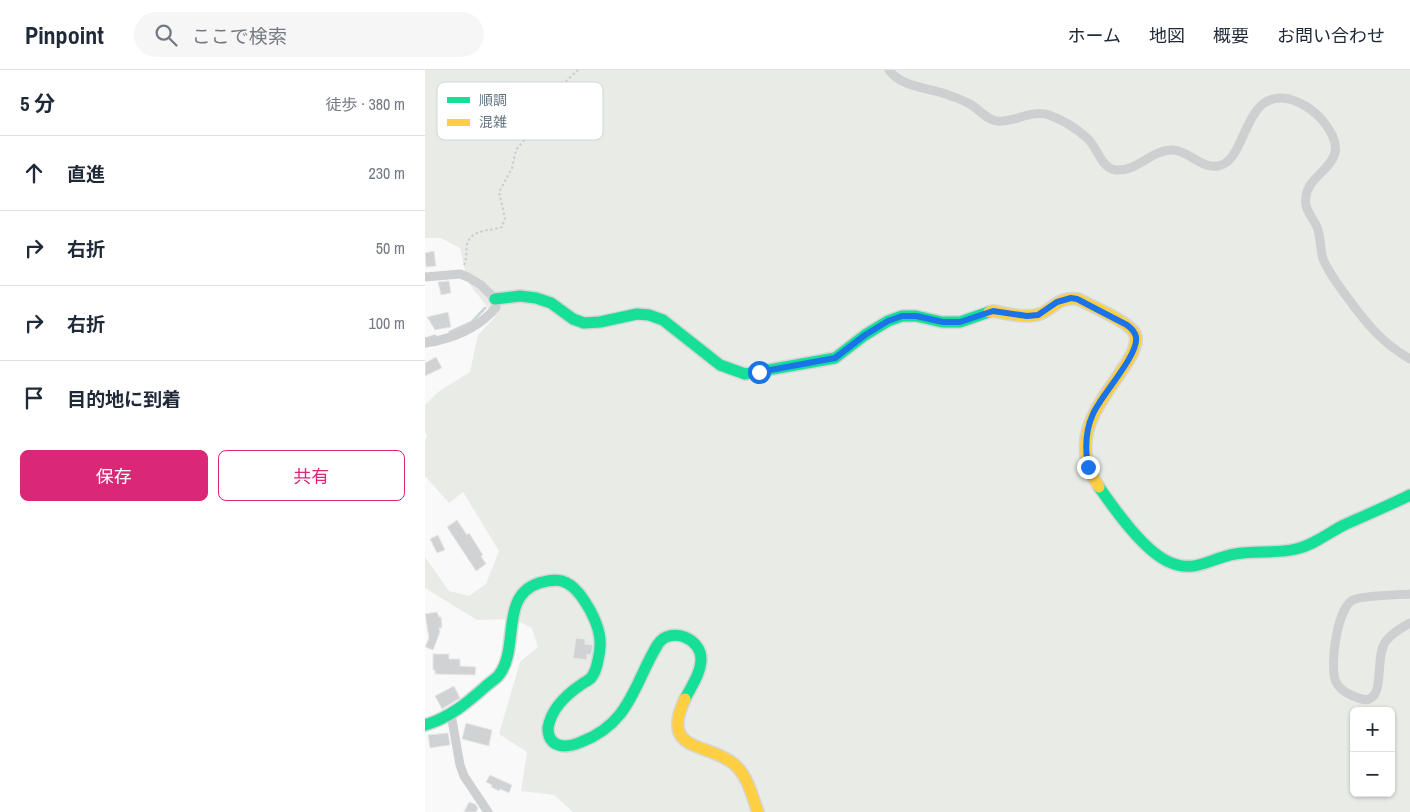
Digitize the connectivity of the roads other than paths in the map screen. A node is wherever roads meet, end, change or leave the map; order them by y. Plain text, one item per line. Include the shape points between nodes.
1 (889, 70) edge
2 (425, 277) edge
3 (495, 298) junction
4 (425, 343) edge
5 (1410, 359) edge
6 (1410, 495) edge
7 (1410, 594) edge
8 (1410, 623) edge
9 (451, 714) junction
10 (425, 725) edge
11 (487, 812) edge
12 (757, 812) edge

1 - 5 street via 901,82 958,98 995,121 1042,112 1057,118 1089,139 1109,168 1115,170 1126,170 1161,151 1171,150 1181,151 1208,165 1224,164 1258,107 1278,98 1300,103 1320,117 1333,136 1336,151 1332,161 1307,192 1306,204 1317,227 1331,276 1369,327 1394,350
2 - 3 street via 460,274 481,285
3 - 4 street via 496,307 476,326
3 - 6 street via 534,297 548,301 569,317 585,324 635,313 653,316 663,320 720,365 745,374 835,358 872,330 902,316 960,322 993,311 1038,315 1066,298 1077,299 1127,325 1136,337 1131,358 1093,412 1088,427 1088,467 1103,494 1138,538 1165,560 1190,567 1239,553 1297,549
7 - 8 street via 1362,598 1347,606 1336,636 1334,666 1338,686 1359,699 1372,698 1378,686 1380,656 1385,642
9 - 10 street
9 - 11 street via 464,776
9 - 12 street via 499,675 504,667 513,614 521,595 527,588 544,581 563,582 572,586 589,608 599,630 601,646 591,678 564,699 553,714 548,726 552,741 568,746 579,743 613,722 632,701 662,638 681,635 695,643 701,657 697,675 677,717 680,735 687,742 735,765

